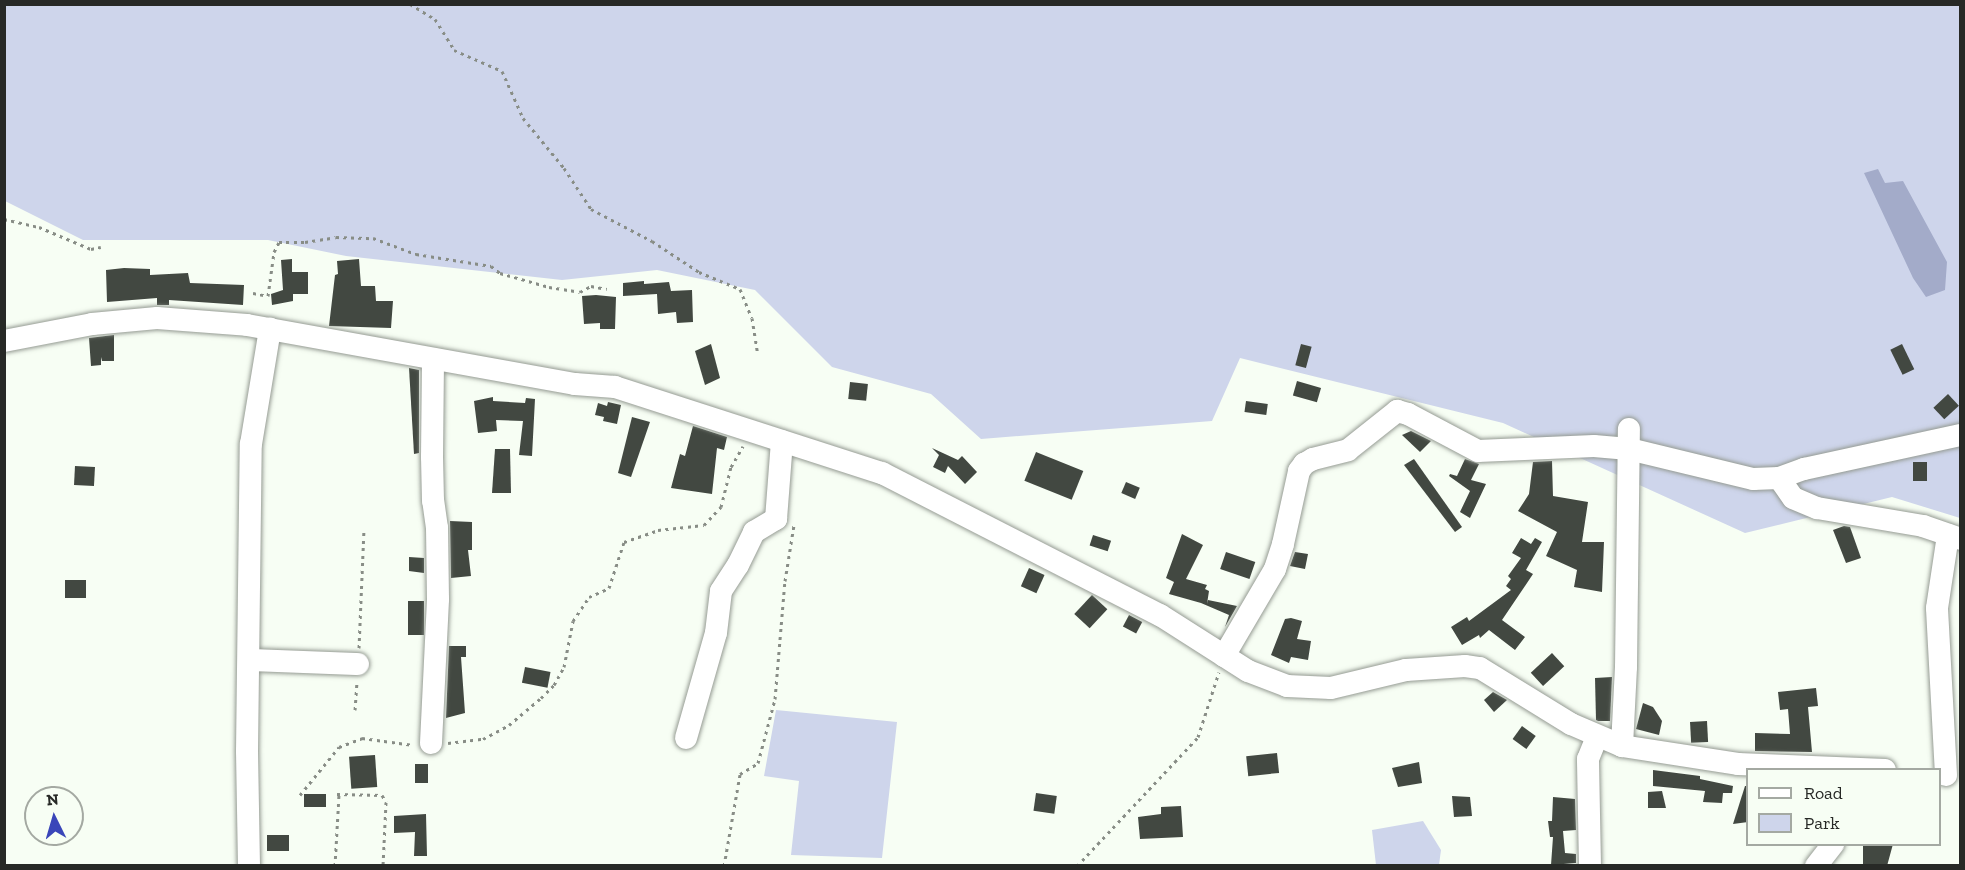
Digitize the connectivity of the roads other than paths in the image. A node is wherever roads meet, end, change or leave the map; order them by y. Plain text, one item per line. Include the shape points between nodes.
1 (270, 329) junction
2 (4, 341) edge
3 (433, 358) junction
4 (1960, 435) edge
5 (1629, 439) junction
6 (782, 441) junction
7 (1779, 478) junction
8 (1954, 538) edge
9 (1224, 656) junction
10 (249, 660) junction
11 (358, 664) road end
12 (1597, 737) junction
13 (686, 738) dead end
14 (431, 743) road end
15 (1622, 746) junction
16 (1850, 768) edge
17 (1949, 775) edge
18 (1831, 846) edge
19 (249, 866) edge
20 (1590, 866) edge
21 (1816, 866) edge

1 - 2 street via 157,318 92,324
1 - 3 street
1 - 10 street via 251,444
3 - 6 street via 575,384 615,387
3 - 14 street via 432,468 438,599
4 - 7 street
5 - 7 street via 1753,479
5 - 9 street via 1594,446 1478,450 1397,411 1363,441 1348,450 1313,459 1299,471 1275,569
5 - 15 street
6 - 9 street via 882,473 1160,615
6 - 13 street via 776,519 754,532 721,591 716,633
7 - 8 street via 1793,498 1817,508 1923,526
8 - 17 street via 1937,608
9 - 12 street via 1248,671 1298,687 1331,688 1406,670 1449,665 1480,668
10 - 11 street
10 - 19 street
12 - 15 street
12 - 20 street via 1588,759
15 - 16 street via 1774,768
18 - 21 street

